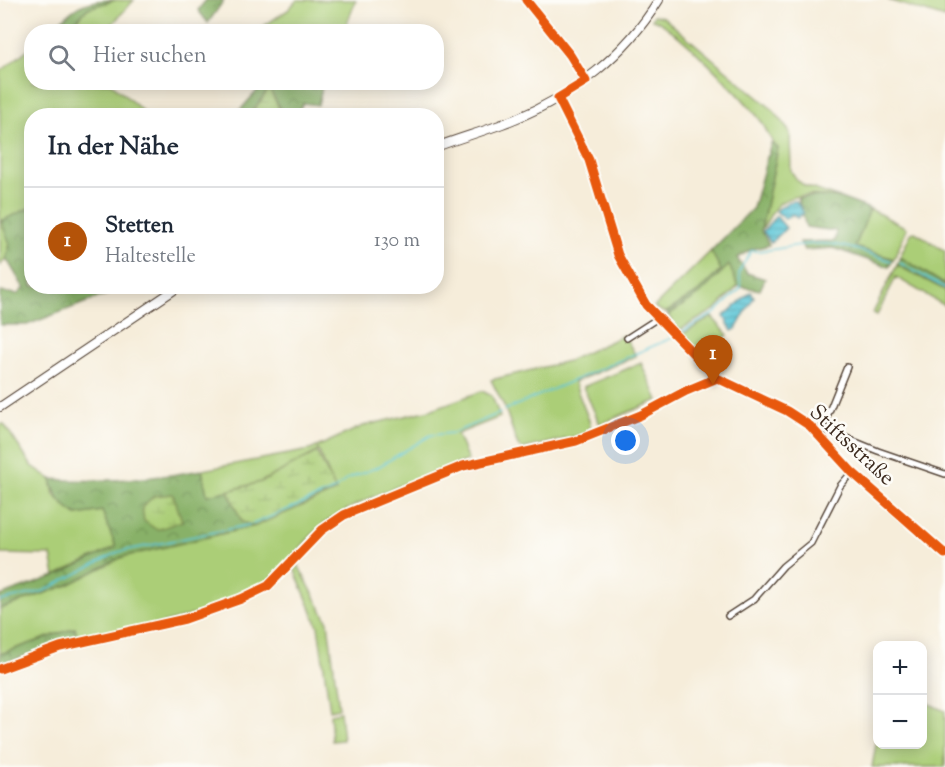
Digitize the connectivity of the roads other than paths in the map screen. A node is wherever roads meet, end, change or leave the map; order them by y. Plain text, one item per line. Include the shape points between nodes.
1 (526, 0) edge
2 (659, 0) edge
3 (586, 81) junction
4 (558, 98) junction
5 (444, 144) edge
6 (168, 294) edge
7 (658, 318) junction
8 (627, 338) dead end
9 (846, 367) dead end
10 (717, 378) junction
11 (0, 407) edge
12 (819, 431) junction
13 (852, 472) junction
14 (945, 474) edge
15 (945, 554) edge
16 (728, 616) dead end
17 (0, 669) edge

1 - 3 street
2 - 3 street via 623,45
3 - 4 street
4 - 5 street via 515,119
4 - 7 street, Stiftsstraße via 588,160 618,255 646,305
6 - 11 street
7 - 8 street
7 - 10 street, Stiftsstraße
9 - 12 street
10 - 12 street, Stiftsstraße via 788,411
10 - 17 street via 592,435 463,466 344,515 322,530 268,586 220,607 185,619 60,647
12 - 13 street, Stiftsstraße
12 - 14 street
13 - 15 street, Stiftsstraße
13 - 16 street via 840,486 811,543 754,598

